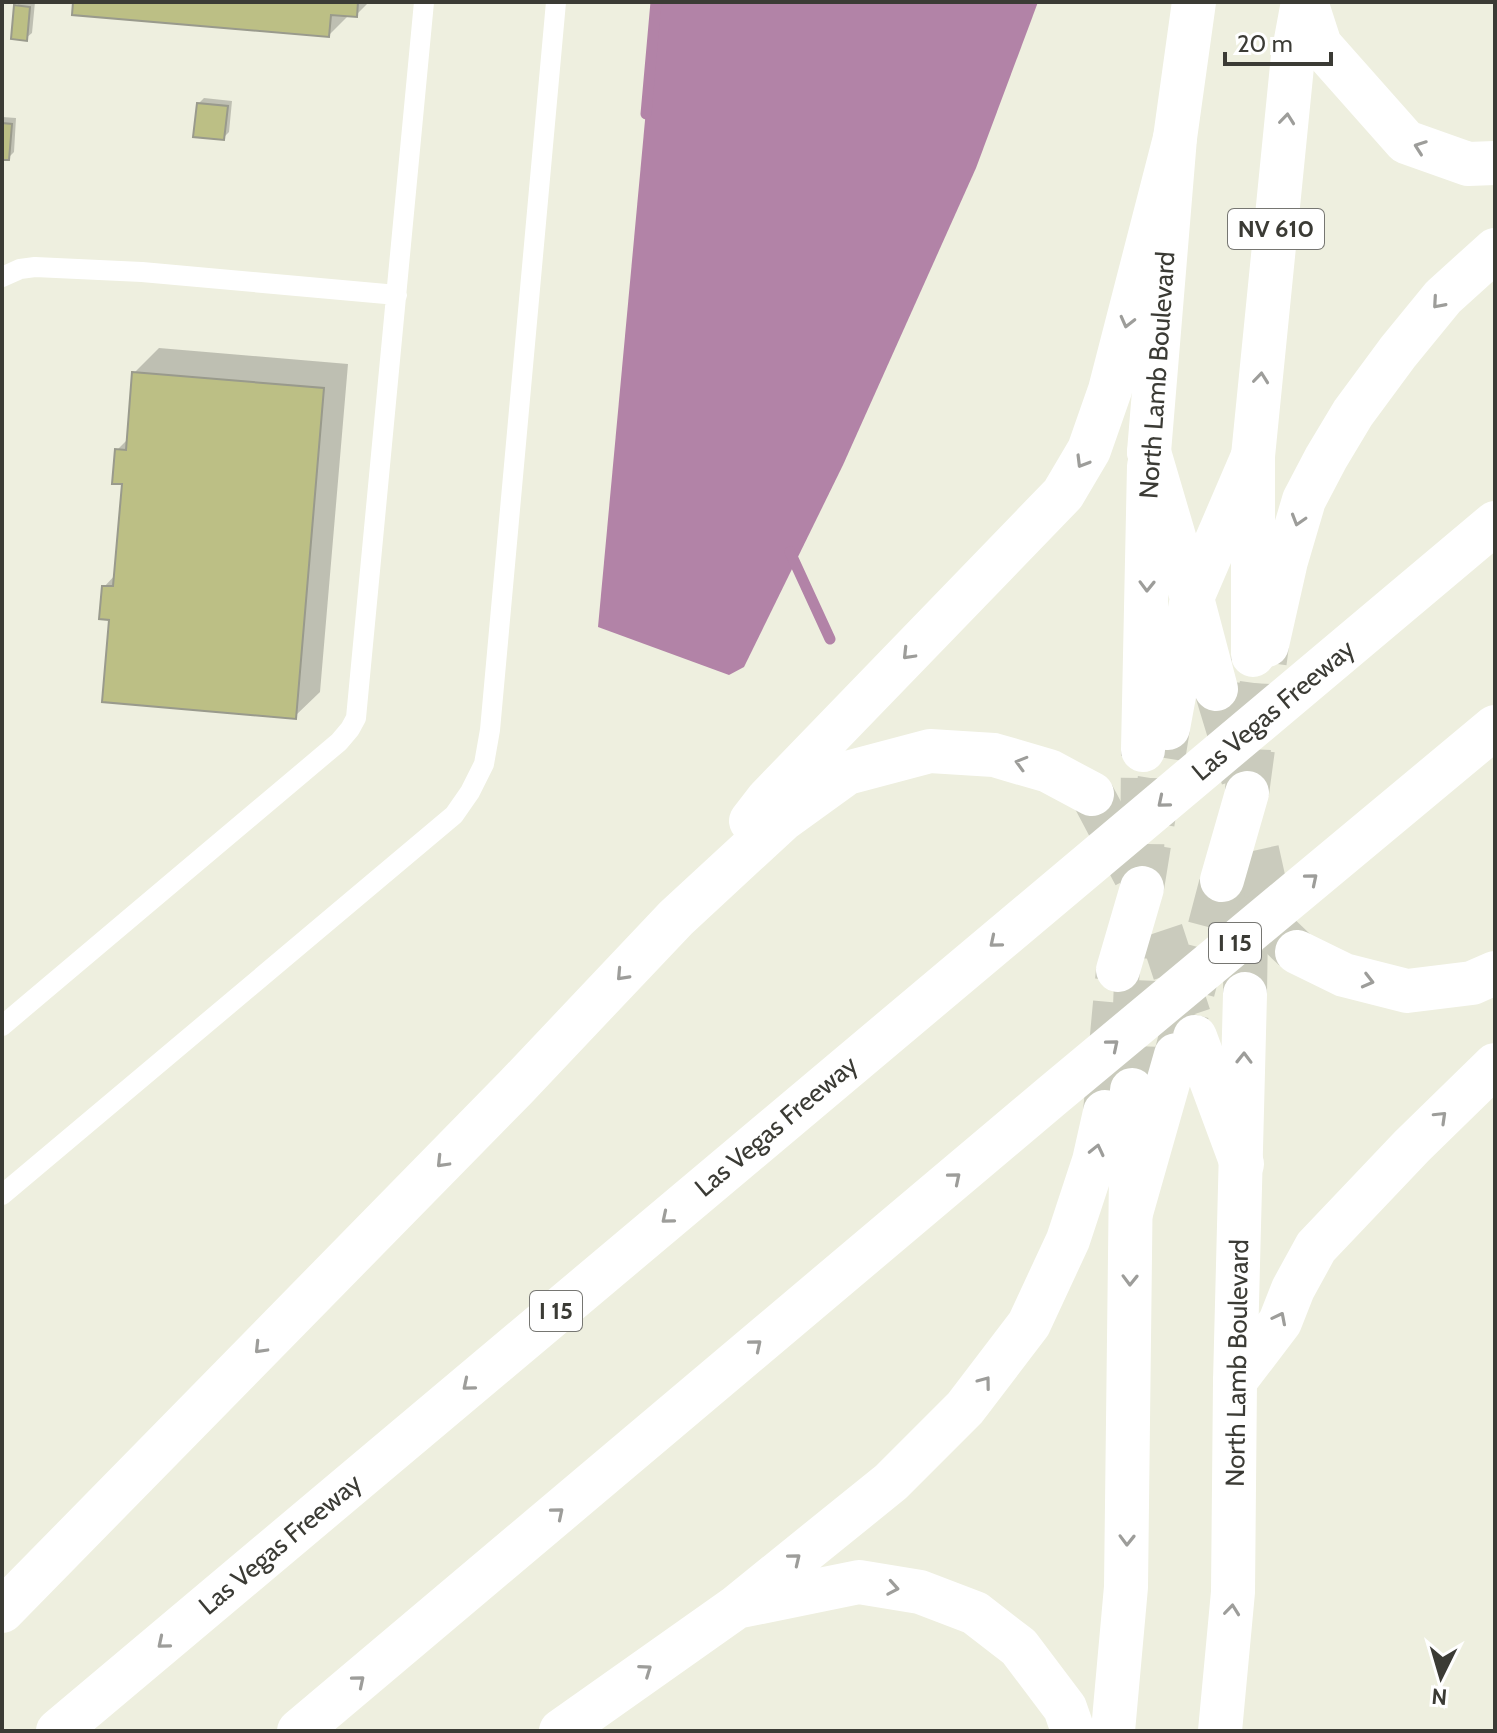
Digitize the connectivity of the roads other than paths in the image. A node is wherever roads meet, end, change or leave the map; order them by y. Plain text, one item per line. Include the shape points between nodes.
1 (424, 2) edge
2 (556, 2) edge
3 (1194, 2) edge
4 (1304, 2) edge
5 (1175, 138) junction
6 (1495, 163) edge
7 (1495, 250) edge
8 (2, 277) edge
9 (397, 295) junction
10 (1149, 452) junction
11 (1253, 456) junction
12 (1495, 523) edge
13 (1192, 598) junction
14 (1216, 689) tunnel mouth
15 (1495, 727) edge
16 (1247, 793) tunnel mouth
17 (1092, 794) tunnel mouth
18 (1242, 863) tunnel mouth
19 (1142, 888) joint
20 (676, 918) junction
21 (1297, 952) tunnel mouth
22 (1495, 973) edge
23 (1245, 994) tunnel mouth
24 (2, 1026) edge
25 (1495, 1065) edge
26 (1242, 1164) junction
27 (2, 1195) edge
28 (1131, 1213) junction
29 (1235, 1381) junction
30 (735, 1608) junction
31 (2, 1611) edge
32 (58, 1731) edge
33 (299, 1731) edge
34 (561, 1731) edge
35 (1073, 1731) edge
36 (1113, 1731) edge
37 (1220, 1731) edge

1 - 9 lane
2 - 27 lane via 484,764 454,815
3 - 5 main road, North Lamb Boulevard
6 -> 4 main road via 1468,164 1406,142 1320,45
11 -> 4 main road, NV 610 via 1293,56
5 - 10 main road, North Lamb Boulevard
5 -> 20 main road via 1110,390 1089,450 1063,494 768,799
7 -> 11 main road via 1443,297 1398,352 1326,458 1304,500 1260,650
8 - 9 lane via 35,267
9 - 24 lane via 356,718 339,742
10 - 13 main road
10 -> 13 main road, North Lamb Boulevard via 1155,739
11 - 13 main road
12 -> 32 main road, Las Vegas Freeway / I 15
13 - 14 main road
33 -> 15 main road, I 15
16 - 18 main road
17 -> 20 main road via 1049,771 994,755 930,751 847,773 782,820
19 - 19 main road via 1139,951
20 -> 31 main road
21 -> 22 main road via 1344,975 1407,991 1472,983
26 -> 23 main road, North Lamb Boulevard
29 -> 25 main road via 1280,1322 1316,1247
26 - 28 main road via 1186,1046
26 - 29 main road, North Lamb Boulevard
30 -> 28 main road via 891,1482 965,1408 1029,1324 1068,1240 1119,1101
28 -> 36 main road via 1126,1587
37 -> 29 main road, North Lamb Boulevard via 1233,1592
34 -> 30 main road
30 -> 35 main road via 859,1582 920,1592 975,1613 1019,1647 1065,1708

